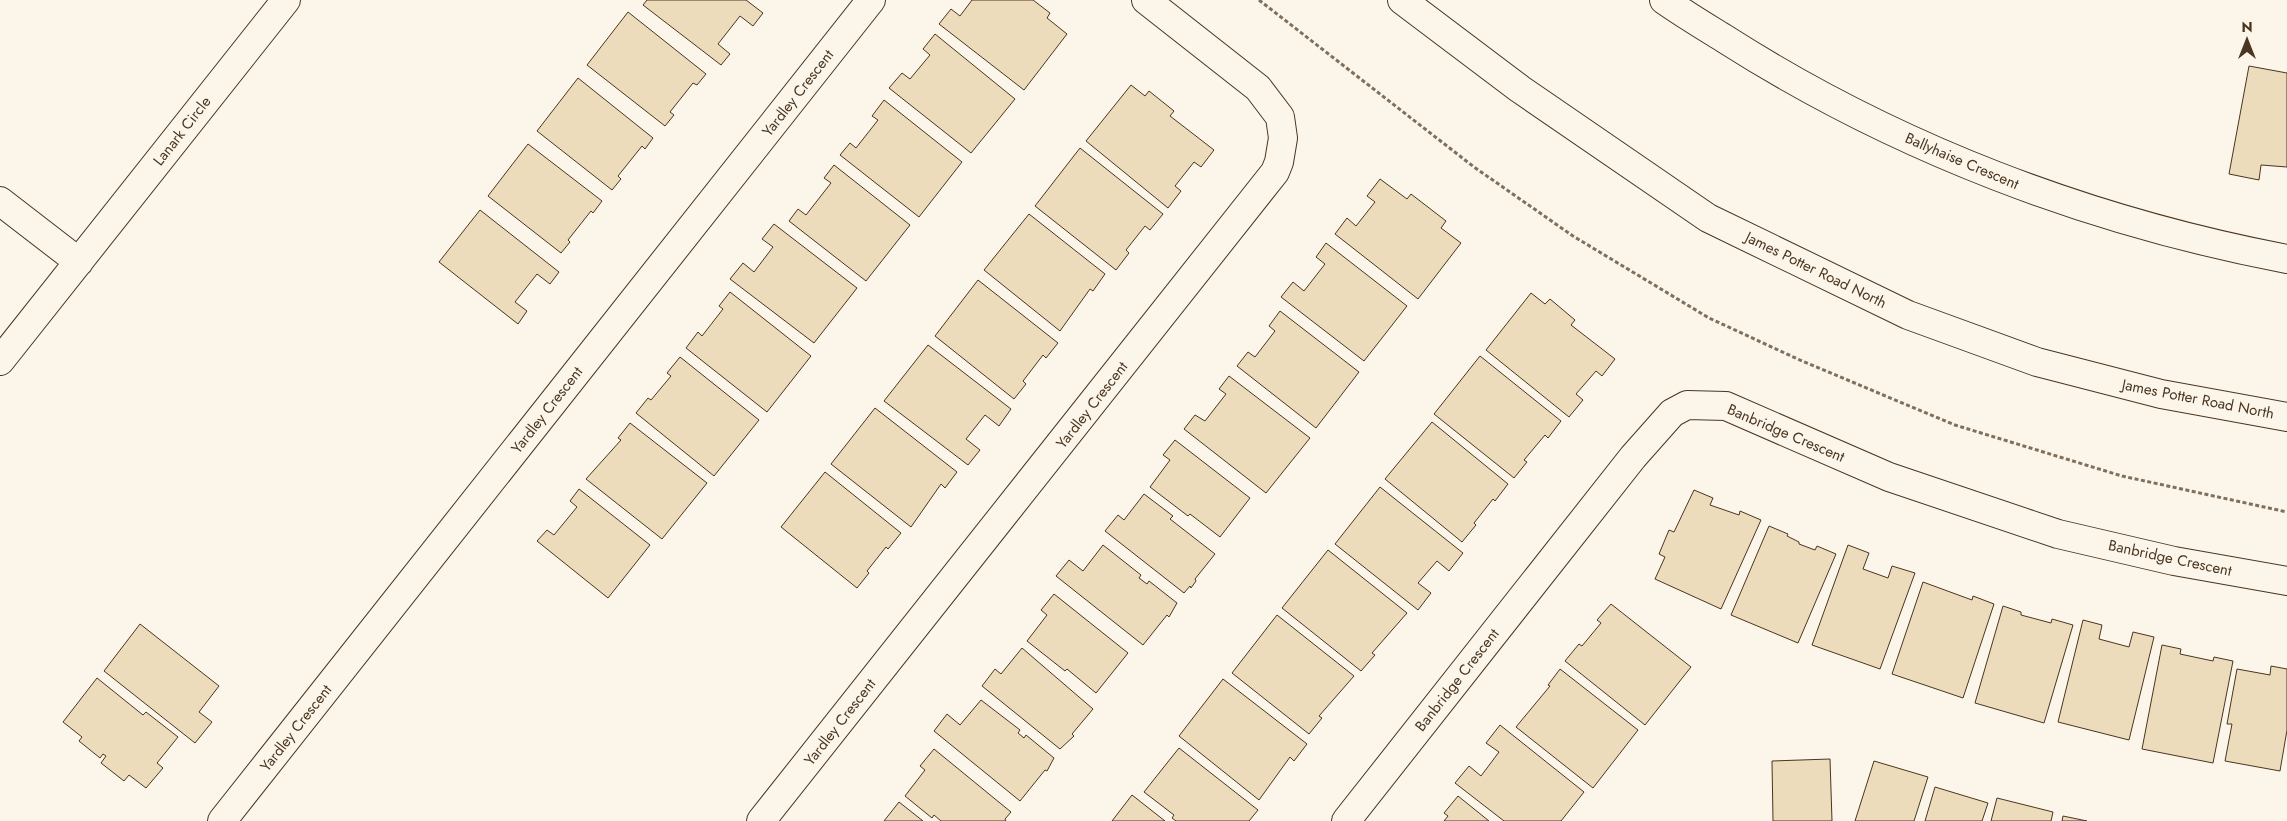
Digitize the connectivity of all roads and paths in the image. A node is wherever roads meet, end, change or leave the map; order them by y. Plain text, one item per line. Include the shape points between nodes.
1 (286, 0) edge
2 (871, 0) edge
3 (1146, 0) edge
4 (1259, 0) edge
5 (1402, 0) edge
6 (1664, 0) edge
7 (0, 201) edge
8 (2287, 259) edge
9 (79, 262) junction
10 (0, 360) edge
11 (2287, 417) edge
12 (2287, 512) edge
13 (2287, 581) edge
14 (222, 821) edge
15 (761, 821) edge
16 (1346, 821) edge

1 - 9 street, Lanark Circle
2 - 14 street, Yardley Crescent
3 - 15 street, Yardley Crescent via 1258,88 1280,117 1283,138 1279,162
4 - 12 path via 1474,166 1573,236 1709,318 1955,425 2122,476
5 - 11 street, James Potter Road North via 1520,89 1708,218 1908,315 2036,362 2161,394
6 - 8 street, Ballyhaise Crescent via 1793,80 1868,120 2008,182 2124,219
7 - 9 street
9 - 10 street, Lanark Circle
13 - 16 street, Banbridge Crescent via 2174,561 2058,534 1889,477 1726,406 1687,405 1672,413 1655,430

